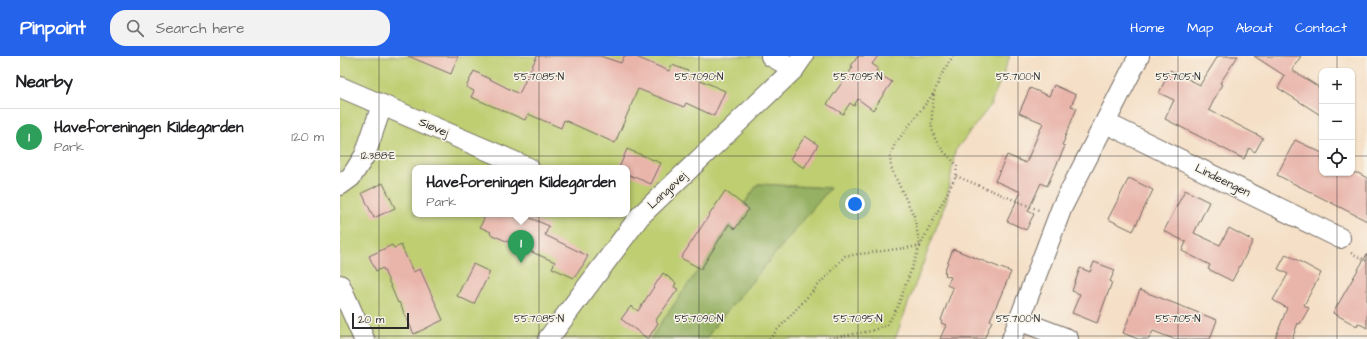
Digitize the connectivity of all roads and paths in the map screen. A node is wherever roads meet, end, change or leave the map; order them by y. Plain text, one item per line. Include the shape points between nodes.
1 (771, 56) edge
2 (953, 56) edge
3 (1139, 56) edge
4 (798, 63) edge
5 (340, 87) edge
6 (934, 93) junction
7 (382, 105) junction
8 (1106, 123) junction
9 (522, 165) edge
10 (956, 176) junction
11 (340, 185) edge
12 (633, 213) edge
13 (1058, 218) junction
14 (1340, 238) dead end
15 (920, 246) junction
16 (340, 284) edge
17 (1018, 320) junction
18 (364, 339) edge
19 (548, 339) edge
20 (769, 339) edge
21 (824, 339) edge
22 (1012, 339) edge
23 (1068, 339) edge

1 - 4 street
2 - 6 path
3 - 8 street
4 - 12 street, Langøvej
5 - 7 street, Siøvej
6 - 10 path via 930,122 933,138 957,165
6 - 15 path via 895,144 890,156 891,168 914,216
7 - 9 street, Siøvej
7 - 11 street via 365,155 351,177
8 - 13 street
8 - 14 street, Lindeengen
10 - 13 path
10 - 15 path
12 - 19 street, Langøvej
13 - 17 street
15 - 20 path via 845,256
15 - 21 path via 897,308 887,325 870,331
16 - 18 street
17 - 22 street
17 - 23 street

